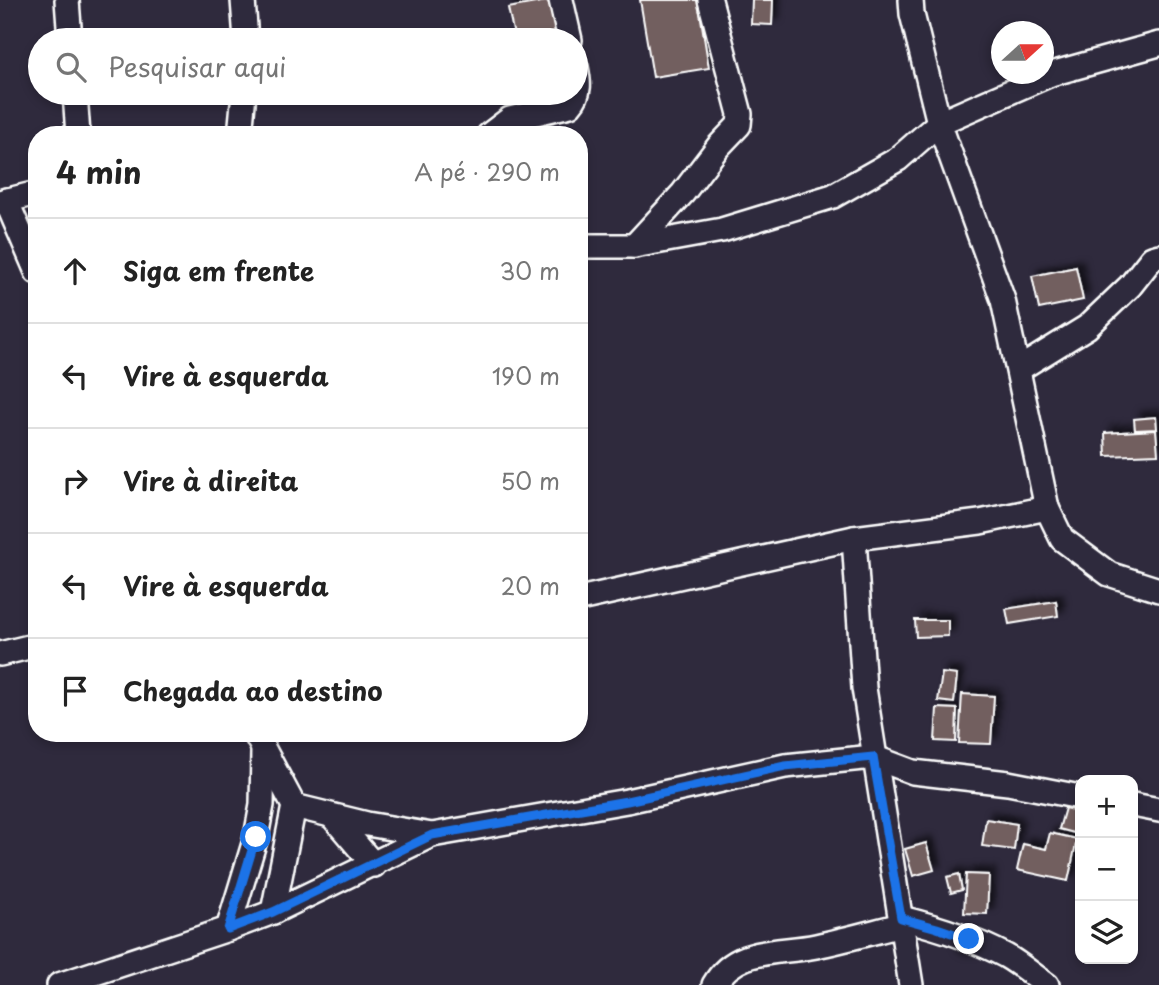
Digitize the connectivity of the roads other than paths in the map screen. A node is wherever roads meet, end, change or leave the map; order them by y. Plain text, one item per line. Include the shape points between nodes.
1 (67, 0) edge
2 (243, 0) edge
3 (561, 0) edge
4 (710, 0) edge
5 (911, 0) edge
6 (69, 28) edge
7 (245, 28) edge
8 (567, 28) edge
9 (1159, 44) edge
10 (76, 105) edge
11 (243, 105) edge
12 (566, 105) edge
13 (939, 123) junction
14 (77, 126) edge
15 (241, 126) edge
16 (501, 126) edge
17 (28, 195) edge
18 (3, 201) edge
19 (588, 246) edge
20 (634, 246) junction
21 (28, 253) edge
22 (1159, 256) edge
23 (1019, 369) junction
24 (1046, 508) junction
25 (854, 538) junction
26 (1159, 590) edge
27 (588, 597) edge
28 (28, 647) edge
29 (0, 654) edge
30 (259, 742) edge
31 (873, 757) junction
32 (1075, 796) edge
33 (293, 806) junction
34 (1138, 806) edge
35 (1159, 810) edge
36 (332, 816) junction
37 (432, 835) junction
38 (374, 865) junction
39 (273, 912) junction
40 (901, 922) junction
41 (228, 929) junction
42 (59, 985) edge
43 (713, 985) edge
44 (911, 985) edge
45 (1047, 985) edge

1 - 6 street
2 - 7 street
3 - 8 street
4 - 20 street via 739,125
5 - 13 street
9 - 13 street via 1051,74
10 - 14 street
11 - 15 street
12 - 16 street via 510,119
13 - 20 street via 898,159 833,196 722,230
13 - 23 street via 1003,300
17 - 18 street
18 - 21 street
19 - 20 street
22 - 23 street via 1087,327
23 - 24 street
24 - 25 street via 980,522
24 - 26 street via 1062,539 1090,560 1109,573
25 - 27 street
25 - 31 street via 863,688
28 - 29 street
30 - 33 street
30 - 41 street via 262,805
31 - 32 street via 913,772
31 - 37 street via 785,766 627,801
31 - 40 street
33 - 36 street
33 - 39 street
34 - 35 street
36 - 37 street
36 - 38 street
37 - 38 street
38 - 39 street
39 - 41 street
40 - 43 street via 813,947 760,952 738,960
40 - 44 street
40 - 45 street via 969,939 1007,957
41 - 42 street

